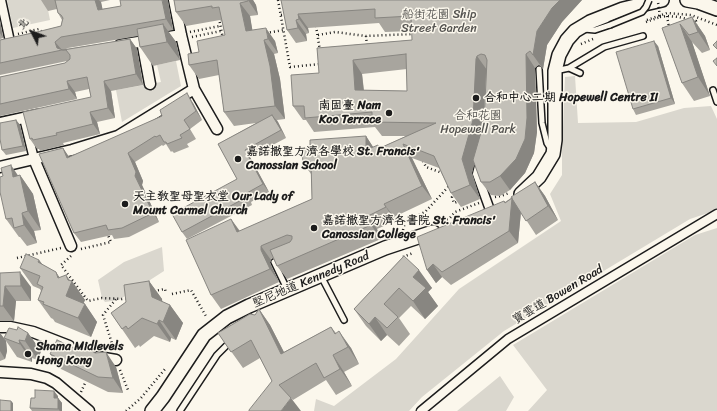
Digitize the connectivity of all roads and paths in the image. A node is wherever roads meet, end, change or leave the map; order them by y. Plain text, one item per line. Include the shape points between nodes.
1 (1, 0) edge
2 (174, 0) edge
3 (278, 0) edge
4 (662, 0) edge
5 (649, 1) edge
6 (695, 1) edge
7 (717, 9) edge
8 (218, 13) edge
9 (294, 13) edge
10 (667, 14) junction
11 (281, 15) junction
12 (691, 15) dead end
13 (625, 17) dead end
14 (660, 18) junction
15 (646, 21) dead end
16 (315, 22) edge
17 (717, 25) edge
18 (220, 26) junction
19 (335, 26) edge
20 (696, 26) edge
21 (669, 27) edge
22 (579, 28) junction
23 (284, 30) junction
24 (416, 30) edge
25 (221, 32) junction
26 (335, 32) junction
27 (261, 34) edge
28 (413, 34) junction
29 (45, 35) edge
30 (187, 35) junction
31 (318, 35) junction
32 (366, 36) junction
33 (643, 36) dead end
34 (15, 37) junction
35 (414, 40) edge
36 (142, 41) junction
37 (223, 41) edge
38 (0, 45) edge
39 (113, 46) edge
40 (367, 49) edge
41 (322, 56) edge
42 (323, 64) edge
43 (569, 68) junction
44 (539, 69) dead end
45 (554, 71) junction
46 (580, 72) dead end
47 (150, 84) dead end
48 (194, 89) junction
49 (713, 90) dead end
50 (717, 102) edge
51 (46, 113) edge
52 (24, 118) junction
53 (0, 123) edge
54 (217, 129) dead end
55 (483, 154) edge
56 (553, 154) junction
57 (34, 160) junction
58 (423, 160) edge
59 (0, 167) edge
60 (447, 175) edge
61 (452, 183) edge
62 (456, 192) edge
63 (461, 200) edge
64 (490, 210) junction
65 (717, 214) edge
66 (476, 216) edge
67 (405, 222) dead end
68 (105, 228) edge
69 (445, 228) edge
70 (75, 248) junction
71 (286, 257) edge
72 (17, 258) dead end
73 (67, 261) dead end
74 (321, 275) junction
75 (287, 290) junction
76 (150, 292) edge
77 (166, 293) dead end
78 (172, 294) dead end
79 (116, 298) junction
80 (129, 298) edge
81 (103, 315) dead end
82 (209, 320) dead end
83 (344, 320) dead end
84 (0, 327) edge
85 (236, 338) edge
86 (78, 350) edge
87 (90, 355) edge
88 (116, 360) dead end
89 (0, 372) edge
90 (154, 410) edge
91 (88, 411) edge
92 (180, 411) edge
93 (421, 411) edge

1 - 34 street
2 - 30 street
3 - 11 path
4 - 5 street
5 - 13 lane
5 - 14 path, bridge
5 - 22 street
5 - 22 lane, bridge via 642,12 610,25 595,30
6 - 7 street
8 - 18 path
9 - 11 path
10 - 14 path
10 - 20 path via 696,21
10 - 21 path
11 - 23 path
12 - 17 path
14 - 15 path, bridge
16 - 31 path
18 - 25 path
18 - 30 path
19 - 26 path
22 - 45 street via 564,46
23 - 27 path
23 - 42 path via 290,67
24 - 28 path
25 - 30 path
25 - 37 path
26 - 31 path
26 - 32 path
28 - 32 path
28 - 35 path
29 - 34 path via 39,29
30 - 36 street
30 - 48 street
31 - 41 path
32 - 40 path
33 - 43 lane via 604,47
34 - 38 street
36 - 39 street
36 - 47 street
43 - 45 lane
43 - 46 lane
44 - 56 lane via 542,123
45 - 56 street via 556,140
48 - 54 street
48 - 57 street via 118,136
49 - 50 lane
51 - 52 street
52 - 53 street
52 - 57 street
55 - 64 street via 477,174
56 - 64 street via 533,183 507,202
57 - 59 street
57 - 70 street
58 - 60 path via 426,167
61 - 67 path via 425,212
62 - 63 path, bridge via 452,197 454,203
64 - 66 street
65 - 93 street, 寶雲道 Bowen Road via 508,339
68 - 70 path via 111,242
69 - 74 street, 堅尼地道 Kennedy Road via 385,248
70 - 72 path
71 - 75 lane via 274,262
73 - 79 path via 61,265 88,301
74 - 75 street, 堅尼地道 Kennedy Road
74 - 83 lane
75 - 90 street, 堅尼地道 Kennedy Road via 237,311 209,330
76 - 77 path via 165,289
78 - 82 path via 191,290
79 - 80 path
79 - 81 path
84 - 86 street via 33,332
85 - 92 lane via 217,355
87 - 88 street
89 - 91 street via 47,378

